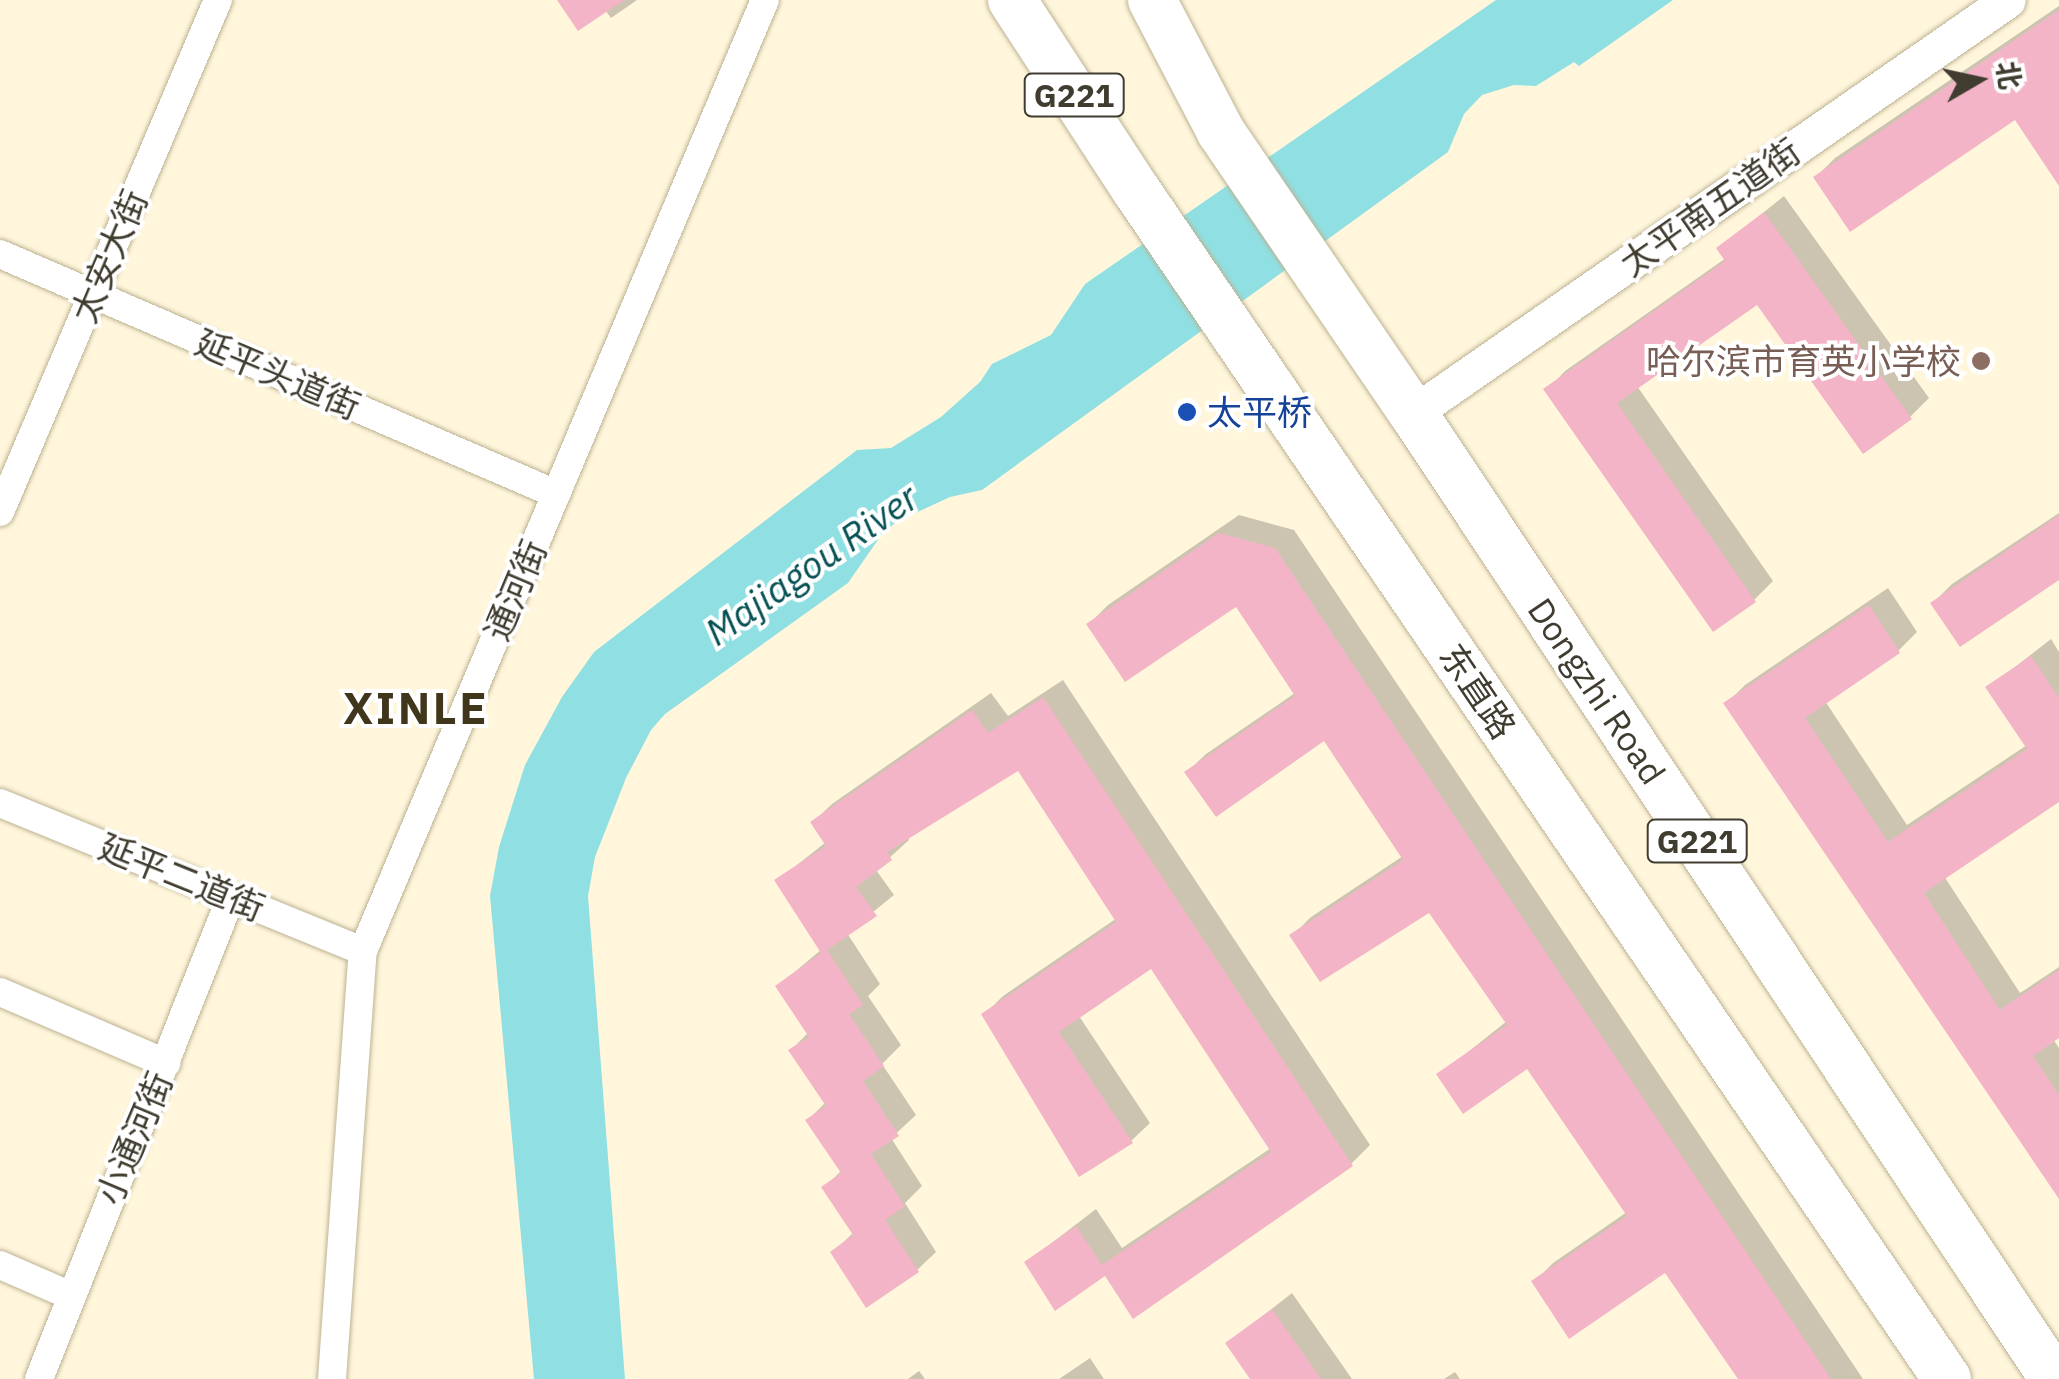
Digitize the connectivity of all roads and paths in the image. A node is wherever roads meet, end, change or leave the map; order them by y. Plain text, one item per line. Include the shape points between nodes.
1 (218, 0) edge
2 (765, 0) edge
3 (1012, 0) edge
4 (1152, 0) edge
5 (2008, 0) edge
6 (0, 254) edge
7 (93, 294) junction
8 (1413, 413) junction
9 (556, 494) junction
10 (0, 512) edge
11 (0, 803) edge
12 (231, 897) junction
13 (363, 951) junction
14 (0, 992) edge
15 (166, 1063) junction
16 (0, 1264) edge
17 (68, 1295) junction
18 (38, 1379) edge
19 (332, 1379) edge
20 (1947, 1379) edge
21 (2054, 1379) edge

1 - 7 street, 太安大街
2 - 9 street, 通河街
3 - 20 highway, 东直路 / G221
4 - 8 highway, Dongzhi Road / G221 via 1221,132
5 - 8 street, 太平南五道街
6 - 7 street, 延平头道街
7 - 9 street, 延平头道街
7 - 10 street, 太安大街
8 - 21 highway, Dongzhi Road / G221
9 - 13 street, 通河街
11 - 12 street, 延平二道街
12 - 13 street, 延平二道街
12 - 15 street, 小通河街
13 - 19 street, 通河街
14 - 15 street
15 - 17 street, 小通河街
16 - 17 street
17 - 18 street, 小通河街

